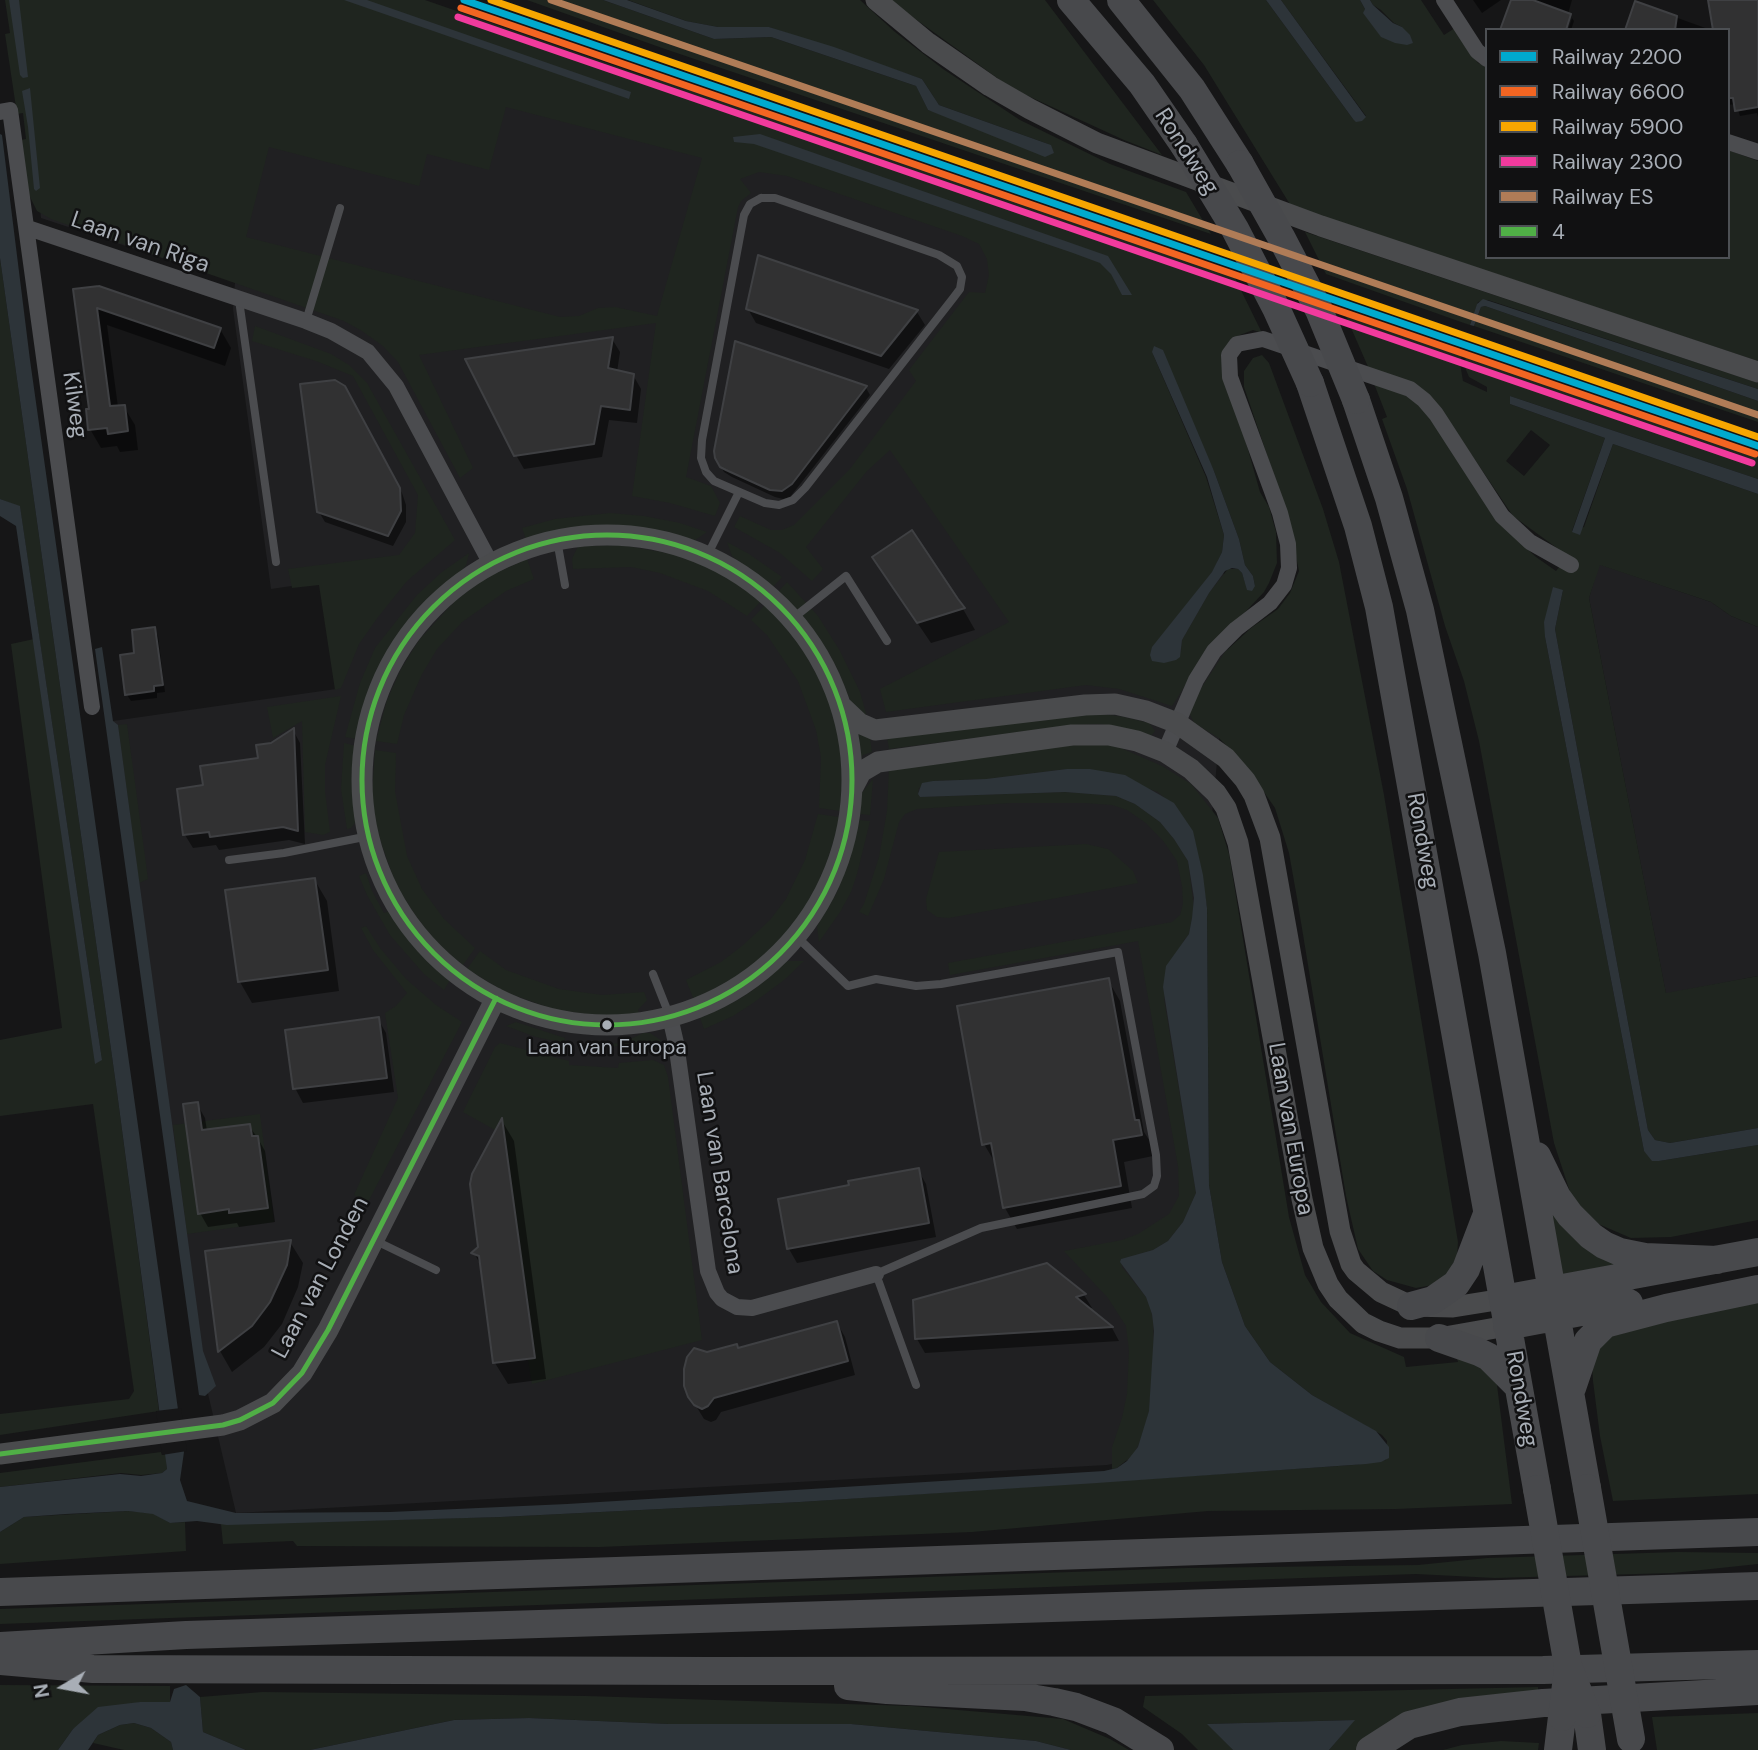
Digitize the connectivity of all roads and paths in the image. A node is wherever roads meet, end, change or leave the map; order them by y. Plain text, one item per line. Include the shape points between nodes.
1 (876, 0) edge
2 (1071, 0) edge
3 (1121, 0) edge
4 (1444, 0) edge
5 (1485, 57) edge
6 (5, 111) edge
7 (1730, 143) edge
8 (1758, 152) edge
9 (340, 208) dead end
10 (27, 228) junction
11 (239, 300) junction
12 (306, 321) junction
13 (1758, 372) edge
14 (739, 492) junction
15 (557, 540) junction
16 (707, 556) junction
17 (276, 562) dead end
18 (491, 564) junction
19 (1571, 565) dead end
20 (565, 585) dead end
21 (792, 619) junction
22 (887, 641) dead end
23 (840, 704) junction
24 (92, 706) dead end
25 (1177, 723) junction
26 (1165, 752) junction
27 (852, 789) junction
28 (369, 836) junction
29 (229, 860) dead end
30 (796, 936) junction
31 (653, 974) dead end
32 (496, 998) junction
33 (670, 1017) junction
34 (1522, 1125) junction
35 (1488, 1212) junction
36 (373, 1240) junction
37 (1758, 1252) edge
38 (1717, 1260) junction
39 (436, 1270) dead end
40 (876, 1274) junction
41 (1758, 1289) edge
42 (1554, 1303) junction
43 (1411, 1306) junction
44 (1666, 1308) junction
45 (1505, 1312) junction
46 (1439, 1338) junction
47 (916, 1385) dead end
48 (1518, 1386) junction
49 (1570, 1394) junction
50 (0, 1454) edge
51 (1758, 1532) edge
52 (1758, 1586) edge
53 (0, 1592) edge
54 (0, 1646) edge
55 (0, 1661) edge
56 (1758, 1664) edge
57 (1568, 1667) junction
58 (709, 1671) junction
59 (1758, 1692) edge
60 (1533, 1704) junction
61 (1632, 1744) edge
62 (1591, 1745) edge
63 (1559, 1746) edge
64 (1160, 1750) edge
65 (1370, 1750) edge
66 (1396, 1750) edge

1 - 13 street via 990,86 1097,144 1321,226
2 - 35 highway, Rondweg, bridge via 1142,84 1184,145 1235,229 1310,383 1354,513 1379,607
3 - 34 highway, Rondweg, bridge via 1192,89 1240,164 1319,310 1356,400 1390,498 1420,610 1492,953
4 - 5 street
6 - 10 street, Kilweg
7 - 8 street
9 - 12 lane
10 - 11 street, Laan van Riga
10 - 24 street, Kilweg
11 - 12 street, Laan van Riga
11 - 17 lane
12 - 18 street, Laan van Riga via 351,341 382,366
14 - 14 lane via 773,506 799,495 954,297 962,277 957,265 775,198 750,204 742,225 701,451 710,477
14 - 16 lane
15 - 16 street, Laan van Europa via 626,535 664,541
15 - 18 street, Laan van Europa
15 - 20 lane
16 - 21 street, Laan van Europa via 756,585
18 - 28 street, Laan van Europa via 430,611 388,670 372,712 364,753
19 - 25 street via 1530,542 1502,516 1436,414 1417,394 1263,339 1241,342 1229,355 1230,377 1280,513 1289,568 1284,585 1270,603 1214,651
21 - 22 lane via 846,576
21 - 23 street, Laan van Europa via 820,657
23 - 25 street, Laan van Europa via 859,723 874,730 1100,704 1146,711
23 - 27 street, Laan van Europa via 849,739
25 - 26 street
25 - 43 street, Laan van Europa via 1226,758 1261,808 1275,861 1343,1244 1351,1264 1368,1283
26 - 27 street, Laan van Europa via 1109,735 1055,736 878,762 861,772
26 - 46 street, Laan van Europa via 1216,793 1235,832 1302,1199 1320,1268 1338,1299 1363,1323 1400,1338
27 - 30 street, Laan van Europa via 837,864
28 - 29 lane
28 - 32 street, Laan van Europa via 385,881 415,931 452,969
30 - 33 street, Laan van Europa via 744,984
30 - 40 lane via 848,986 876,979 941,985 1118,952 1156,1155 1154,1186 1143,1194 981,1228
31 - 33 lane
32 - 33 street, Laan van Europa via 539,1015 583,1024 632,1024
32 - 36 street, Laan van Londen
33 - 40 street, Laan van Barcelona via 708,1271 717,1293 737,1307 752,1308
34 - 38 highway via 1556,1196 1591,1236 1620,1252 1645,1257
34 - 42 highway, Rondweg
35 - 43 highway via 1456,1284 1433,1300
35 - 45 highway, Rondweg
36 - 39 lane
36 - 50 street, Laan van Londen via 315,1354 273,1403 240,1420 188,1432
37 - 38 highway
38 - 42 highway
40 - 47 lane
41 - 44 highway
42 - 44 highway via 1639,1301
42 - 45 highway, Laan van Europa
42 - 49 highway, Rondweg
43 - 45 street, Laan van Europa
44 - 49 highway via 1605,1324 1592,1335
45 - 46 street, Laan van Europa
45 - 48 highway, Rondweg
46 - 48 highway via 1489,1357
48 - 57 highway, Rondweg, bridge
49 - 61 highway, Rondweg, bridge
51 - 53 highway
52 - 54 highway via 186,1635
55 - 58 highway via 93,1669
56 - 58 highway via 1543,1670
57 - 62 highway, Rondweg, bridge via 1587,1714
57 - 63 highway, bridge
58 - 64 highway via 1054,1702 1113,1721
59 - 60 highway
60 - 65 highway via 1433,1718 1409,1725
60 - 66 highway via 1461,1719

